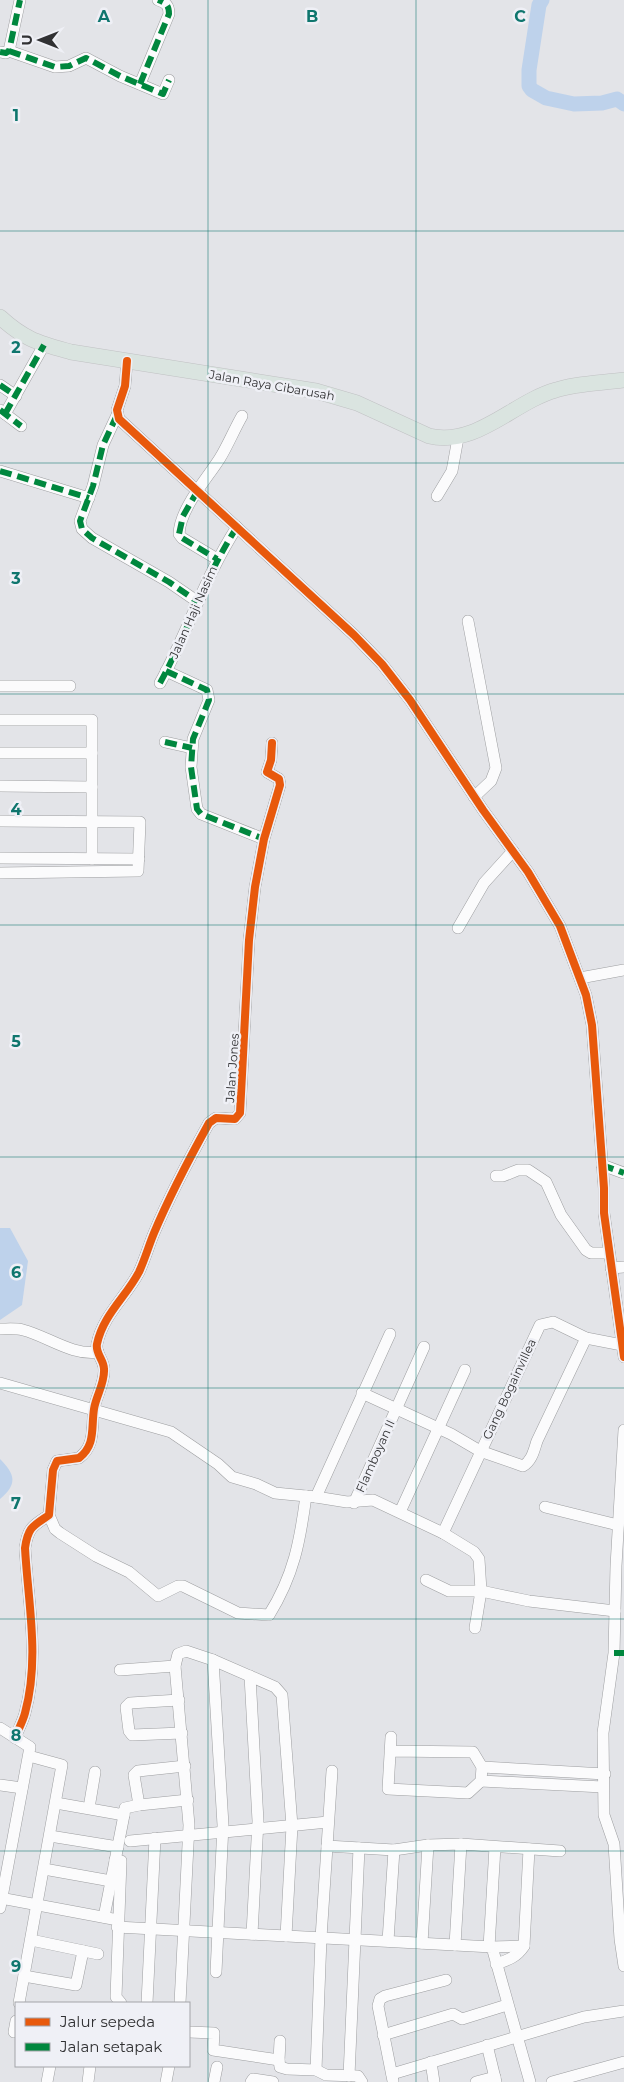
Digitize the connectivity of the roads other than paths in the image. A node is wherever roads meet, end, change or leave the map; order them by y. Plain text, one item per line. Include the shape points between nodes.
1 (20, 0) edge
2 (158, 0) edge
3 (4, 51) edge
4 (169, 80) dead end
5 (140, 84) junction
6 (0, 317) edge
7 (44, 345) junction
8 (127, 361) junction
9 (624, 380) edge
10 (0, 385) edge
11 (16, 396) junction
12 (3, 412) edge
13 (118, 415) junction
14 (242, 416) dead end
15 (20, 426) dead end
16 (458, 438) junction
17 (0, 471) edge
18 (198, 490) junction
19 (437, 496) dead end
20 (89, 498) junction
21 (237, 527) junction
22 (217, 559) junction
23 (198, 602) junction
24 (468, 621) dead end
25 (166, 670) junction
26 (160, 683) dead end
27 (0, 686) edge
28 (70, 686) dead end
29 (0, 720) edge
30 (165, 742) dead end
31 (272, 743) dead end
32 (192, 748) junction
33 (0, 753) edge
34 (92, 753) junction
35 (0, 786) edge
36 (92, 787) junction
37 (474, 797) junction
38 (0, 821) edge
39 (92, 821) junction
40 (264, 839) junction
41 (513, 851) junction
42 (0, 858) edge
43 (92, 859) junction
44 (139, 859) junction
45 (0, 873) edge
46 (458, 928) dead end
47 (624, 970) edge
48 (580, 978) junction
49 (602, 1165) junction
50 (624, 1173) edge
51 (496, 1176) dead end
52 (609, 1253) junction
53 (624, 1267) edge
54 (611, 1268) junction
55 (619, 1294) edge
56 (0, 1329) edge
57 (390, 1334) dead end
58 (586, 1338) junction
59 (424, 1347) dead end
60 (623, 1351) edge
61 (98, 1352) junction
62 (465, 1370) dead end
63 (0, 1383) edge
64 (362, 1393) junction
65 (94, 1409) junction
66 (395, 1410) junction
67 (438, 1428) junction
68 (624, 1430) edge
69 (480, 1451) junction
70 (311, 1496) junction
71 (354, 1503) junction
72 (545, 1507) dead end
73 (400, 1512) junction
74 (50, 1515) junction
75 (618, 1525) junction
76 (443, 1533) junction
77 (620, 1567) edge
78 (426, 1580) dead end
79 (481, 1591) junction
80 (615, 1611) junction
81 (475, 1628) dead end
82 (619, 1653) edge
83 (213, 1660) junction
84 (176, 1666) junction
85 (120, 1670) dead end
86 (250, 1676) junction
87 (179, 1700) junction
88 (0, 1728) edge
89 (182, 1733) junction
90 (391, 1736) dead end
91 (15, 1738) junction
92 (390, 1751) junction
93 (28, 1756) junction
94 (185, 1766) junction
95 (482, 1767) junction
96 (332, 1771) dead end
97 (95, 1772) dead end
98 (605, 1774) junction
99 (481, 1781) junction
100 (0, 1785) edge
101 (604, 1787) junction
102 (22, 1788) junction
103 (188, 1800) junction
104 (56, 1803) junction
105 (139, 1806) junction
106 (88, 1808) junction
107 (124, 1815) junction
108 (328, 1822) junction
109 (292, 1826) junction
110 (257, 1829) junction
111 (223, 1832) junction
112 (189, 1835) junction
113 (50, 1836) junction
114 (155, 1838) junction
115 (130, 1841) dead end
116 (619, 1843) edge
117 (461, 1844) junction
118 (428, 1845) junction
119 (326, 1846) junction
120 (495, 1846) junction
121 (118, 1847) junction
122 (360, 1848) junction
123 (529, 1849) junction
124 (394, 1850) junction
125 (560, 1851) dead end
126 (115, 1860) junction
127 (44, 1869) junction
128 (111, 1881) junction
129 (1, 1901) edge
130 (37, 1905) junction
131 (104, 1917) junction
132 (118, 1923) junction
133 (151, 1928) junction
134 (184, 1930) junction
135 (218, 1932) junction
136 (252, 1934) junction
137 (286, 1936) junction
138 (321, 1938) junction
139 (31, 1940) junction
140 (354, 1940) junction
141 (388, 1941) junction
142 (422, 1943) junction
143 (455, 1945) junction
144 (524, 1946) junction
145 (490, 1947) junction
146 (83, 1951) junction
147 (98, 1954) dead end
148 (496, 1964) junction
149 (624, 1966) edge
150 (216, 1972) dead end
151 (24, 1976) junction
152 (446, 1980) dead end
153 (19, 2002) edge
154 (120, 2002) edge
155 (147, 2002) edge
156 (180, 2002) edge
157 (507, 2005) junction
158 (624, 2011) edge
159 (190, 2032) edge
160 (383, 2035) junction
161 (516, 2036) junction
162 (280, 2041) dead end
163 (487, 2045) junction
164 (279, 2060) junction
165 (431, 2062) junction
166 (624, 2062) edge
167 (50, 2067) edge
168 (90, 2067) edge
169 (169, 2067) edge
170 (216, 2067) dead end
171 (323, 2076) edge
172 (350, 2076) junction
173 (598, 2076) edge
174 (392, 2078) edge
175 (495, 2079) edge
176 (558, 2081) edge
177 (47, 2082) edge
178 (88, 2082) edge
179 (166, 2082) edge
180 (214, 2082) edge
181 (251, 2082) edge
182 (273, 2082) edge
183 (362, 2082) edge
184 (434, 2082) edge
185 (476, 2082) edge
186 (530, 2082) edge

1 - 3 street
2 - 5 street via 166,4 169,14
3 - 5 street via 55,67 69,66 86,58
4 - 5 street via 163,94
6 - 7 main road, Jalan Raya Cibarusah via 24,337
7 - 8 main road, Jalan Raya Cibarusah
7 - 11 street
8 - 13 street
8 - 16 main road, Jalan Raya Cibarusah via 316,391 357,403 429,436
9 - 16 main road, Jalan Raya Cibarusah via 555,390
10 - 11 street
11 - 12 street
12 - 15 street
13 - 18 street
13 - 20 street via 103,445
14 - 18 street
16 - 19 street via 452,471
17 - 20 street
18 - 21 street
18 - 22 street via 183,516 179,534
20 - 23 street via 80,521 83,532
21 - 22 street, Jalan Haji Nasim
21 - 37 street via 382,664 410,700
22 - 23 street, Jalan Haji Nasim
23 - 25 street, Jalan Haji Nasim
24 - 37 street via 496,768 491,781
25 - 26 street
25 - 32 street, Jalan Haji Nasim via 207,690 209,695 194,732
27 - 28 street
29 - 34 street via 92,720
30 - 32 street
31 - 40 street, Jalan Jones via 267,772 279,779 280,785
32 - 40 street, Jalan Haji Nasim via 191,767 197,809 201,814
33 - 34 street
34 - 36 street
35 - 36 street
36 - 39 street
37 - 41 street
38 - 39 street
39 - 43 street
39 - 44 street via 140,822
40 - 61 street, Jalan Jones via 249,940 240,1113 235,1118 216,1118 209,1123 158,1224 139,1270 106,1320 97,1344
41 - 46 street via 484,883
41 - 48 street via 560,926
42 - 43 street
43 - 44 street
44 - 45 street via 138,871
47 - 48 street
48 - 49 street via 592,1025
49 - 50 street
49 - 52 street
51 - 52 street via 528,1170 537,1176 549,1185 561,1215 586,1250
52 - 54 street
53 - 54 street
54 - 55 street
55 - 60 street
56 - 61 street via 26,1330 79,1352
57 - 64 street
58 - 60 street, Gang Bogainvillea
58 - 69 street via 527,1464 518,1466
58 - 69 street, Gang Bogainvillea via 552,1322 540,1324
59 - 66 street, Flamboyan II
61 - 65 street, Jalan Jones via 104,1376
62 - 67 street
63 - 65 street
64 - 66 street
64 - 70 street
65 - 70 street via 171,1432 236,1479 275,1493
65 - 74 street, Jalan Jones via 92,1437 86,1451 79,1458 57,1461
66 - 67 street
66 - 71 street, Flamboyan II
67 - 69 street
67 - 73 street
68 - 75 street
69 - 76 street, Gang Bogainvillea
70 - 71 street
70 - 74 street via 295,1562 269,1615 238,1613 184,1586 158,1596 129,1572 60,1533
71 - 73 street via 373,1500
72 - 75 street
73 - 76 street
74 - 91 street via 32,1526 26,1539 32,1671 25,1714
75 - 77 street
76 - 79 street via 477,1556
77 - 80 street
78 - 79 street via 449,1591
79 - 80 street via 530,1602
79 - 81 street
80 - 82 street
82 - 98 street via 604,1733
83 - 84 street via 186,1651 178,1654
83 - 86 street
83 - 111 street
84 - 85 street
84 - 87 street
86 - 109 street via 275,1687 282,1695
86 - 110 street
87 - 89 street
87 - 89 street via 126,1707 132,1735
88 - 91 street
89 - 94 street
90 - 92 street
91 - 93 street via 30,1747
92 - 95 street via 473,1752
92 - 99 street via 388,1789 468,1793
93 - 102 street
93 - 104 street via 62,1765
94 - 103 street
94 - 105 street via 134,1774
95 - 98 street
95 - 99 street
96 - 108 street
97 - 106 street
98 - 101 street
99 - 101 street
100 - 102 street
101 - 116 street via 604,1816
102 - 129 street
103 - 105 street
103 - 112 street
104 - 106 street
104 - 113 street
105 - 107 street via 125,1808
106 - 107 street
107 - 121 street
108 - 109 street
108 - 119 street
109 - 110 street
109 - 137 street
110 - 111 street
110 - 136 street
111 - 112 street
111 - 135 street
112 - 114 street
112 - 134 street
113 - 121 street
113 - 127 street
114 - 115 street
114 - 133 street
116 - 149 street via 620,1939
117 - 118 street
117 - 120 street
117 - 143 street
118 - 124 street
118 - 142 street
119 - 122 street
119 - 138 street
120 - 123 street
120 - 145 street
121 - 126 street
122 - 124 street
122 - 140 street
123 - 125 street
123 - 144 street
124 - 141 street
126 - 128 street
126 - 132 street via 121,1861
127 - 128 street
127 - 130 street
128 - 131 street
129 - 130 street
130 - 131 street
130 - 139 street
131 - 132 street
132 - 133 street
132 - 154 street via 116,1997
133 - 134 street
133 - 155 street
134 - 135 street
134 - 156 street
135 - 136 street
135 - 150 street
136 - 137 street
137 - 138 street
138 - 140 street
138 - 171 street
139 - 146 street
139 - 151 street
140 - 141 street
140 - 172 street
141 - 142 street
142 - 143 street
143 - 145 street
144 - 145 street
144 - 148 street via 513,1958
145 - 148 street
146 - 147 street
146 - 151 street via 76,1985
148 - 157 street
151 - 153 street
152 - 160 street via 380,1998 378,2006
157 - 160 street via 462,2019 453,2014
157 - 161 street
158 - 161 street via 584,2017
159 - 164 street via 214,2033 212,2050
160 - 174 street
161 - 163 street
161 - 186 street
162 - 164 street
163 - 165 street
163 - 175 street
164 - 171 street via 280,2067
165 - 174 street
165 - 184 street
166 - 173 street
167 - 177 street
168 - 178 street
169 - 179 street
170 - 180 street
171 - 172 street
172 - 183 street via 358,2076
173 - 176 street
175 - 185 street
181 - 182 street via 253,2079

